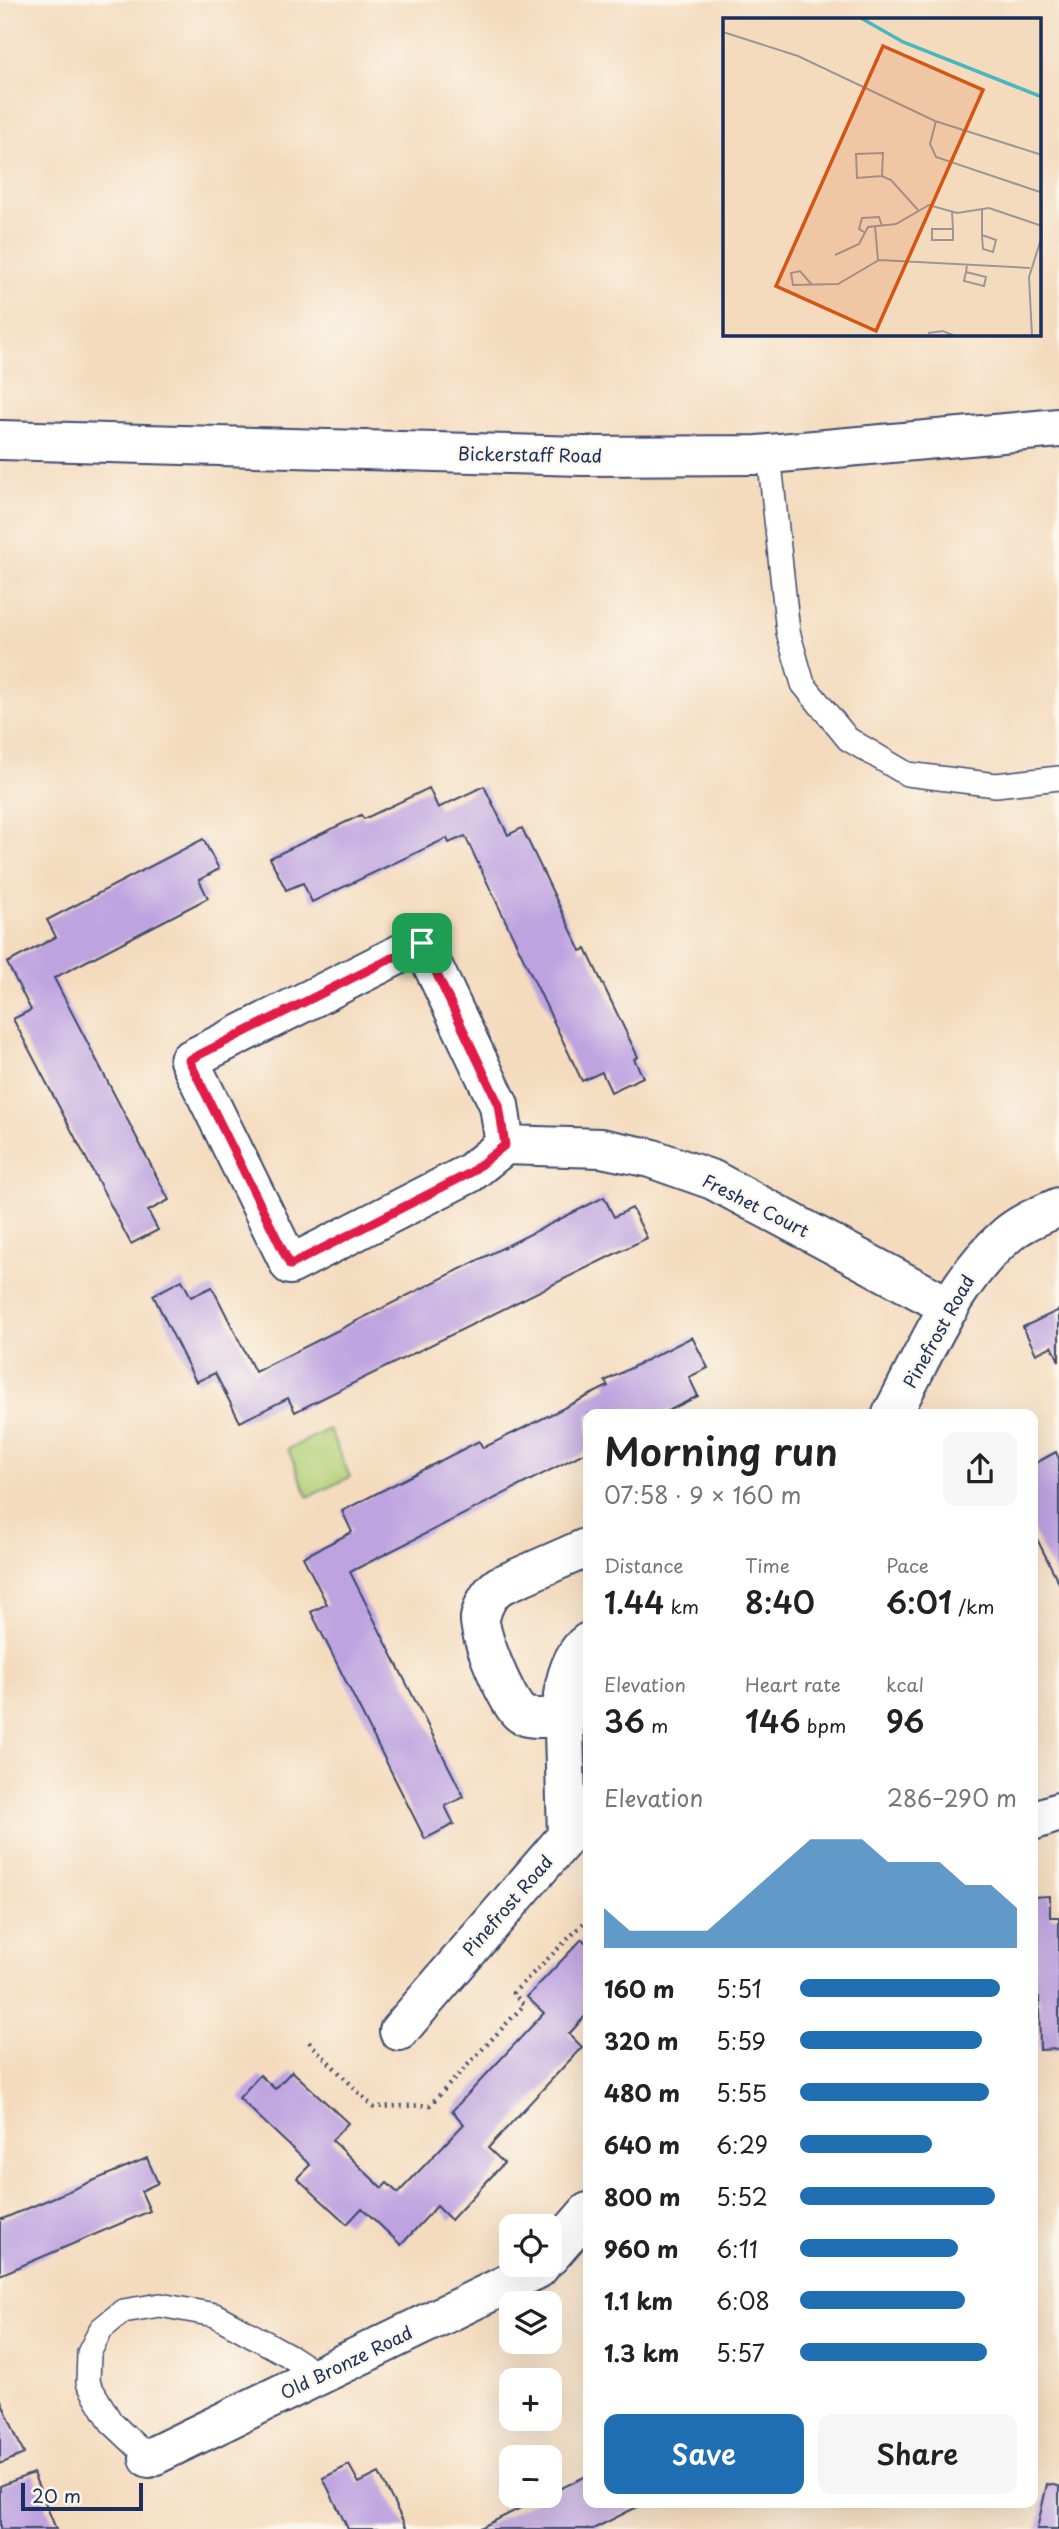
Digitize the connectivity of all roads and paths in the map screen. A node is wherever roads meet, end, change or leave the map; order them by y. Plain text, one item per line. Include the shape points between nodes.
1 (1059, 428) edge
2 (0, 440) edge
3 (769, 454) junction
4 (1059, 778) edge
5 (505, 1145) junction
6 (1059, 1207) edge
7 (950, 1307) junction
8 (895, 1409) edge
9 (583, 1550) edge
10 (583, 1645) edge
11 (564, 1717) junction
12 (1059, 1812) edge
13 (1038, 1819) edge
14 (583, 1924) edge
15 (399, 2031) dead end
16 (309, 2042) dead end
17 (583, 2218) edge
18 (562, 2242) edge
19 (521, 2277) edge
20 (319, 2375) junction
21 (149, 2458) joint

1 - 3 street, Bickerstaff Road
2 - 3 street, Bickerstaff Road via 582,456
3 - 4 lane via 788,632 803,684 848,739 907,774 996,785
5 - 5 street via 470,1173 290,1265 189,1060 422,943 499,1105
5 - 7 street, Freshet Court via 601,1148 650,1158 713,1180
6 - 7 street, Pinefrost Road via 1008,1234 974,1267
7 - 8 street, Pinefrost Road
9 - 11 street via 499,1586 489,1594 480,1620 482,1636 511,1704 532,1718
10 - 11 street, Pinefrost Road via 567,1672
11 - 15 street, Pinefrost Road via 567,1836
12 - 13 street
14 - 16 path via 513,1993 524,2005 430,2105 373,2107
17 - 18 street
19 - 20 street, Old Bronze Road
20 - 21 street, Old Bronze Road
20 - 21 lane via 215,2315 160,2305 123,2311 94,2341 88,2382 111,2421

